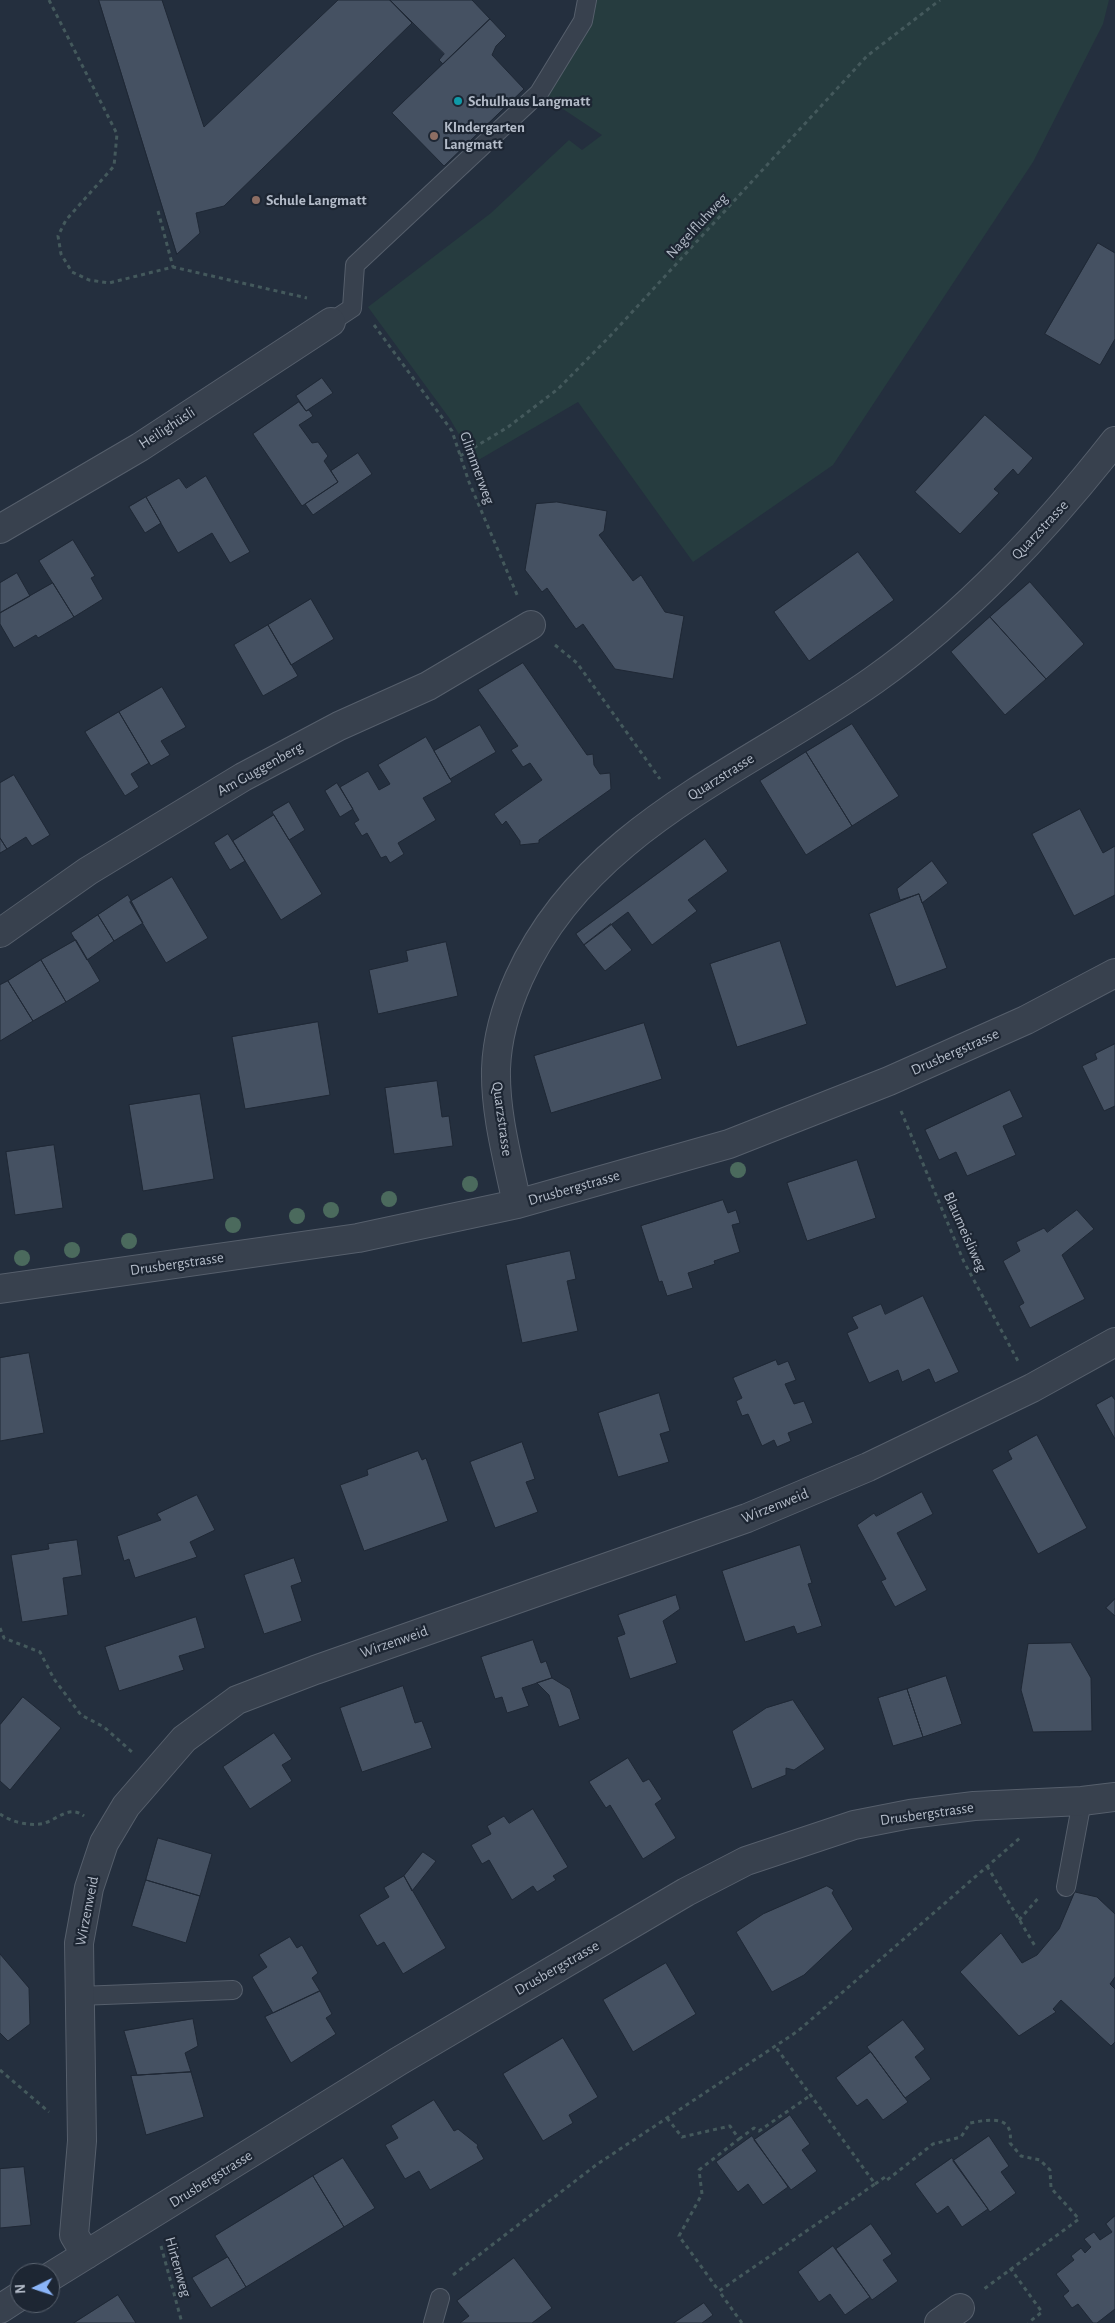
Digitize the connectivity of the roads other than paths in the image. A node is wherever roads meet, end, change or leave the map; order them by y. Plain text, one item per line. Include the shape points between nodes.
1 (587, 0) edge
2 (341, 315) joint
3 (1115, 441) edge
4 (0, 529) edge
5 (531, 625) dead end
6 (0, 933) edge
7 (1115, 973) edge
8 (517, 1204) junction
9 (0, 1289) edge
10 (1115, 1342) edge
11 (1115, 1797) edge
12 (1082, 1801) junction
13 (1066, 1887) dead end
14 (233, 1990) dead end
15 (79, 1996) junction
16 (86, 2255) junction
17 (60, 2271) edge
18 (440, 2298) road end
19 (432, 2323) edge

1 - 2 lane via 584,21 539,93 355,265
2 - 4 street, Heilighüsli via 140,447
3 - 8 street, Quarzstrasse via 1068,500 1016,557 944,625 874,680 630,837 589,875 556,914 529,955 512,992 502,1027 496,1070 500,1117
5 - 6 street, Am Guggenberg via 428,686 339,726 243,777 88,871
7 - 8 street, Drusbergstrasse via 1026,1020 889,1081 729,1144
8 - 9 street, Drusbergstrasse via 358,1238
10 - 15 street, Wirzenweid via 1032,1388 868,1467 747,1518 237,1700 184,1739 126,1806 104,1843 89,1888 79,1943
11 - 12 street, Drusbergstrasse
12 - 13 lane
12 - 16 street, Drusbergstrasse via 974,1806 910,1814 854,1825 746,1861 686,1892 398,2061
14 - 15 lane
15 - 16 street, Wirzenweid via 82,2141 74,2235
16 - 17 street, Drusbergstrasse
18 - 19 lane

